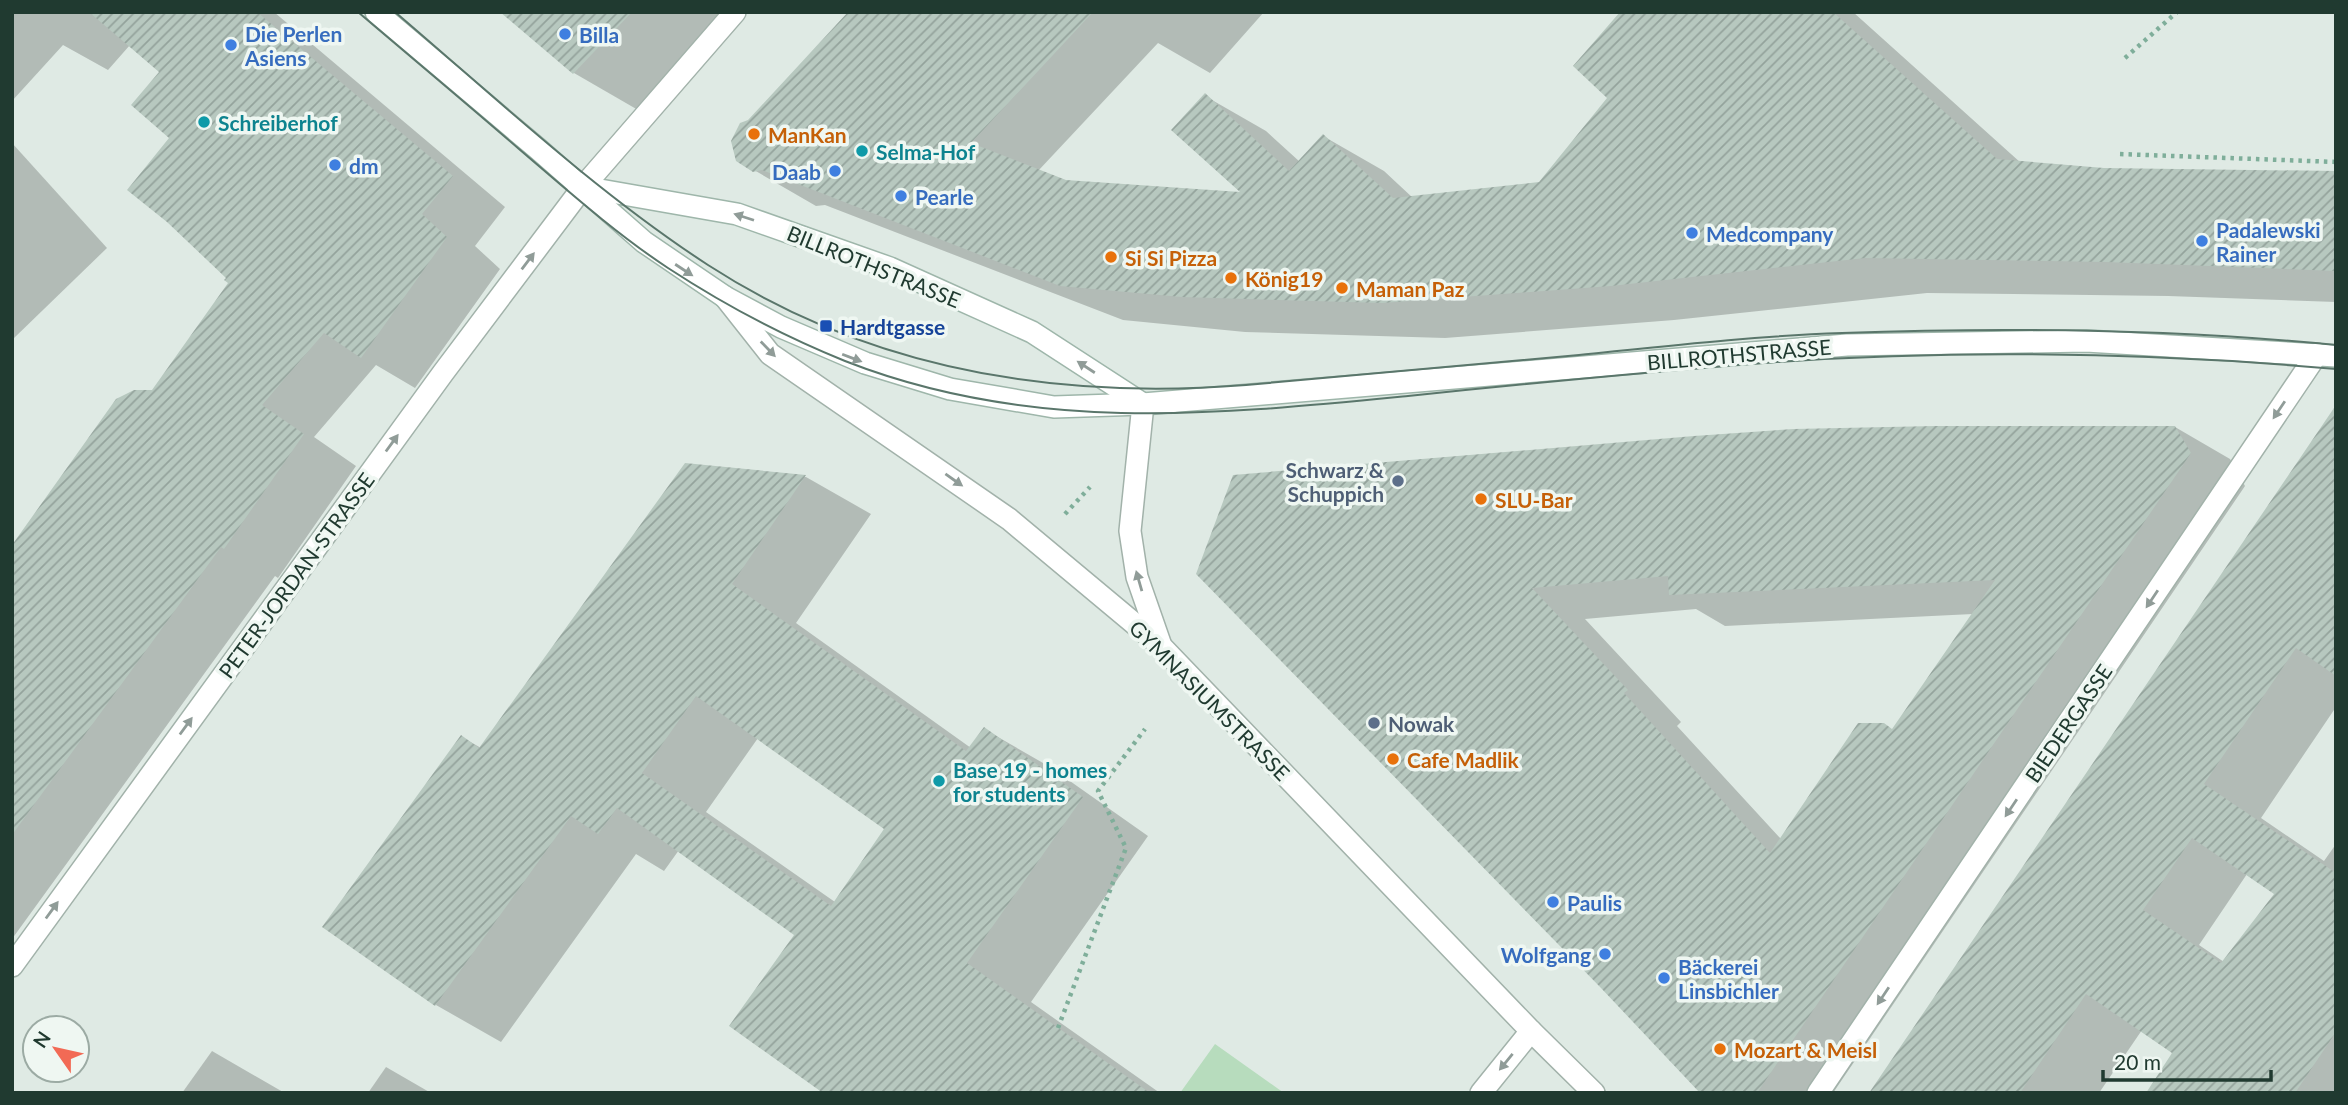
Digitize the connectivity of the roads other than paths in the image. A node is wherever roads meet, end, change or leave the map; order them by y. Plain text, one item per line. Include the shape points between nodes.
1 (376, 12) edge
2 (735, 12) edge
3 (583, 187) junction
4 (725, 297) junction
5 (2327, 355) edge
6 (1143, 404) junction
7 (1160, 645) junction
8 (12, 965) edge
9 (1531, 1031) junction
10 (1481, 1093) edge
11 (1594, 1093) edge
12 (1818, 1093) edge

1 - 3 street, BILLROTHSTRASSE
2 - 3 street
3 -> 4 street, BILLROTHSTRASSE via 644,242
6 -> 3 street, BILLROTHSTRASSE via 1031,332 890,268 737,214
8 -> 3 street, PETER-JORDAN-STRASSE
4 -> 6 street, BILLROTHSTRASSE via 830,350 950,389 1054,407
4 -> 7 street, GYMNASIUMSTRASSE via 770,354 1009,519
5 - 6 street, BILLROTHSTRASSE via 2086,341 1847,345
5 -> 12 street, BIEDERGASSE
7 -> 6 street via 1137,577 1130,531
7 - 9 street, GYMNASIUMSTRASSE
9 -> 10 street
9 - 11 street, GYMNASIUMSTRASSE

